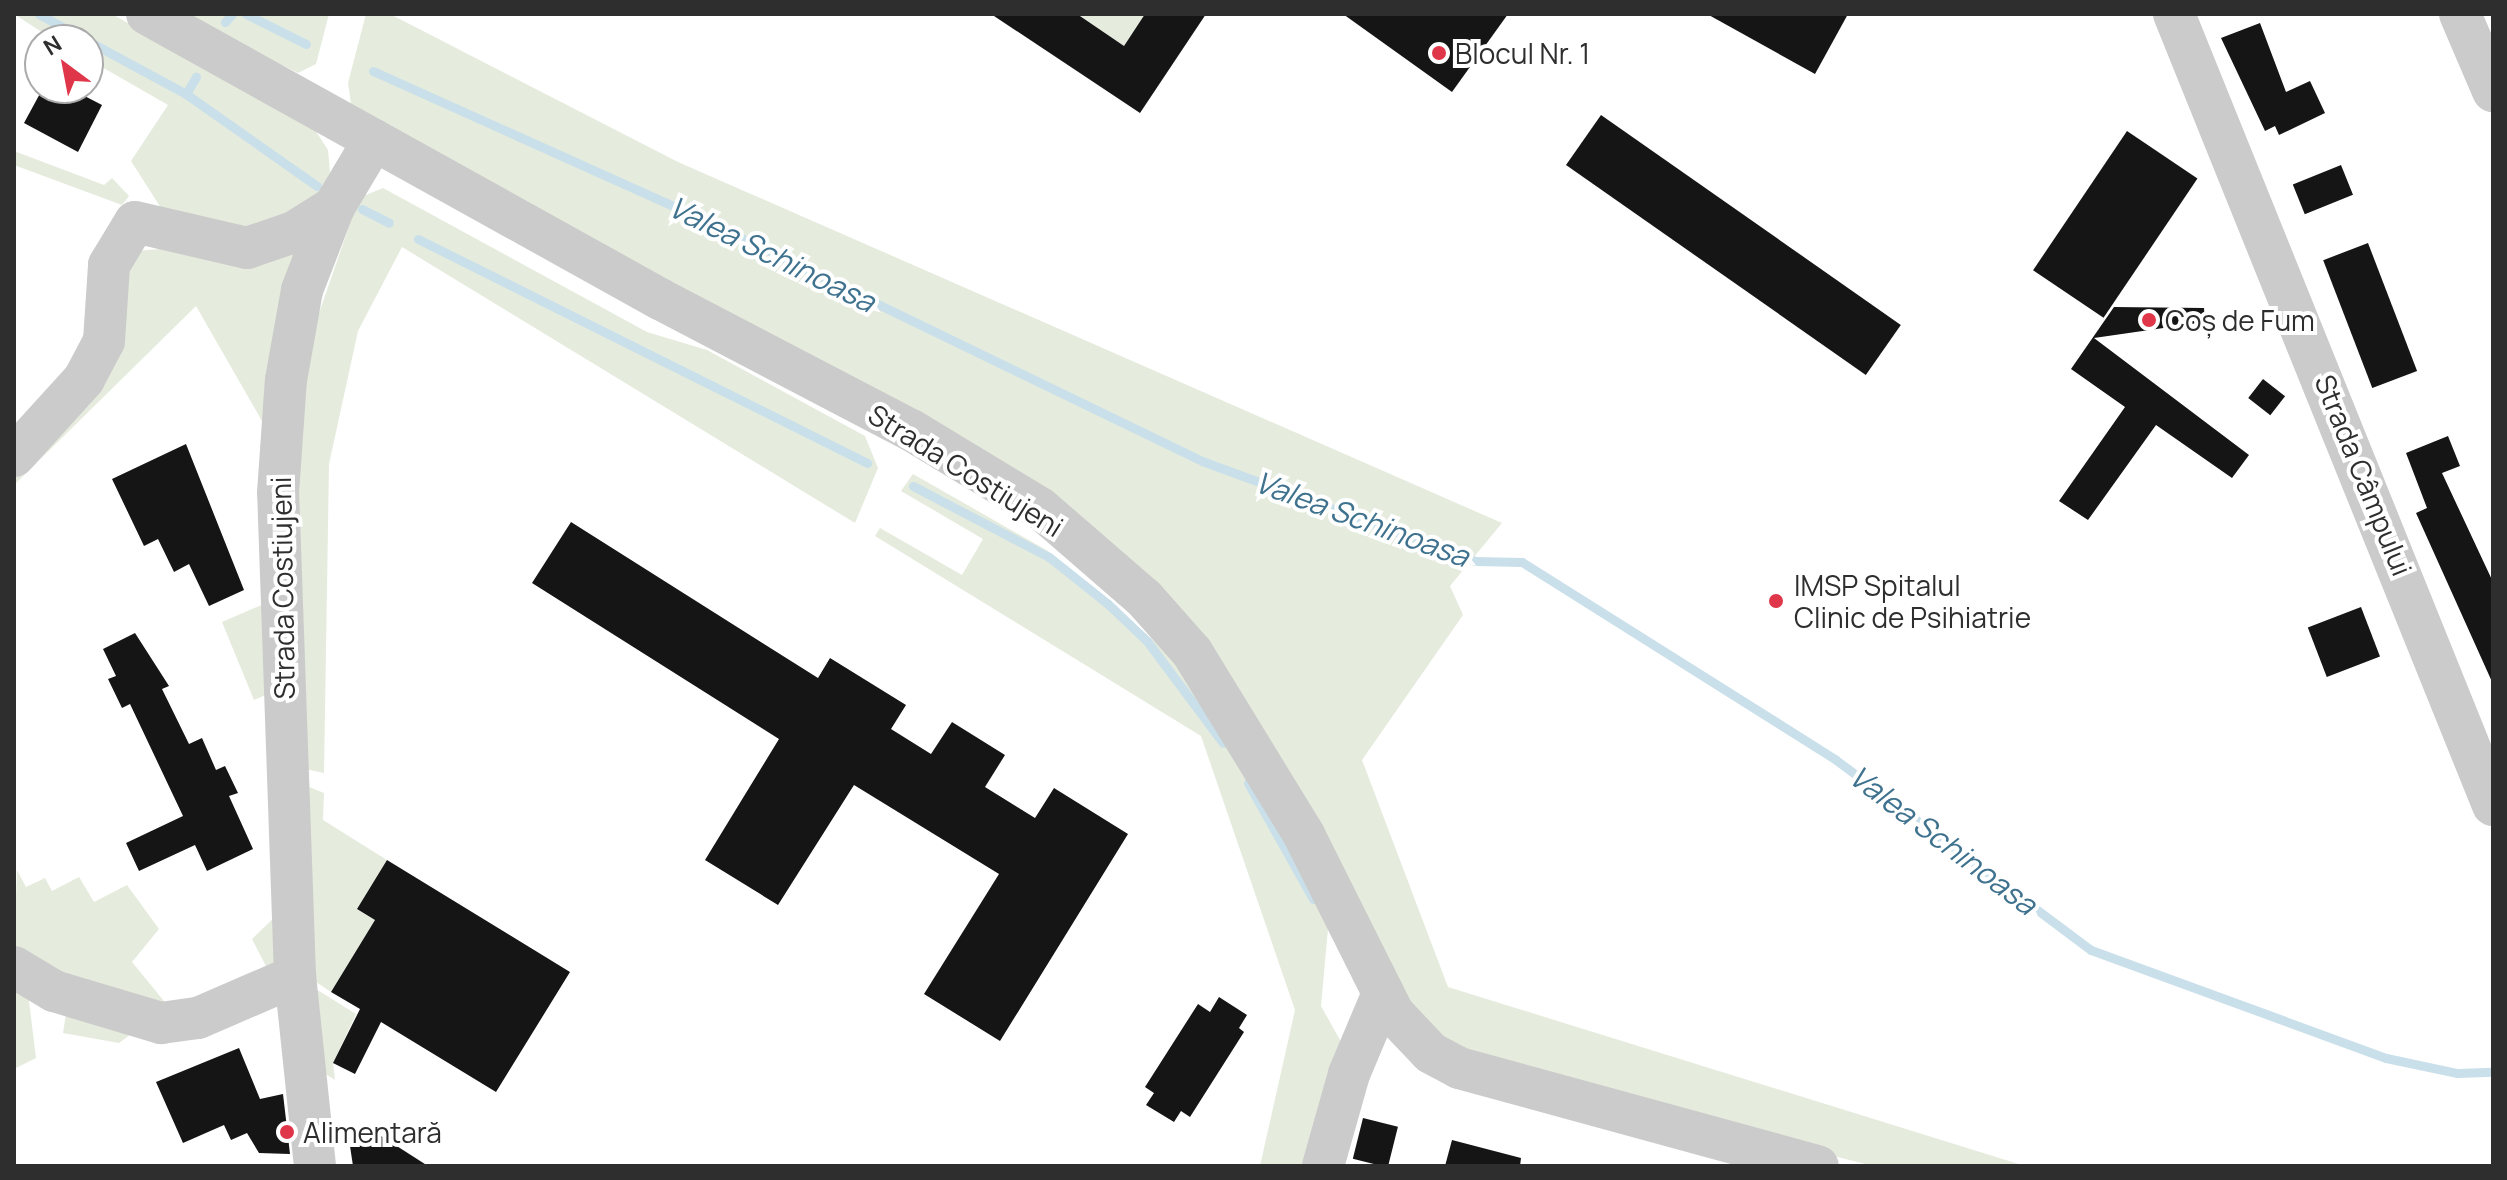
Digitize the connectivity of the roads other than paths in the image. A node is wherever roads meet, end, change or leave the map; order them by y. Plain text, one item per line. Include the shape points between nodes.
1 (147, 14) edge
2 (2174, 14) edge
3 (2460, 14) edge
4 (2493, 91) edge
5 (374, 140) junction
6 (334, 207) junction
7 (14, 456) edge
8 (2493, 805) edge
9 (14, 967) edge
10 (295, 976) junction
11 (1383, 993) junction
12 (315, 1166) edge
13 (1323, 1166) edge
14 (1818, 1166) edge

1 - 5 street, Strada Costiujeni
2 - 8 street, Strada Câmpului
3 - 4 street
5 - 6 street, Strada Costiujeni
5 - 11 street, Strada Costiujeni via 911,430 1040,508 1173,628 1247,736
6 - 7 street, Strada Costiujeni via 294,232 247,248 135,222 109,265 104,341 91,367
6 - 10 street, Strada Costiujeni via 302,290 286,380 278,493
9 - 10 street via 54,991 161,1023 198,1018
10 - 12 street, Strada Costiujeni
11 - 13 street via 1349,1074
11 - 14 street, Strada Costiujeni via 1404,1029 1459,1068

